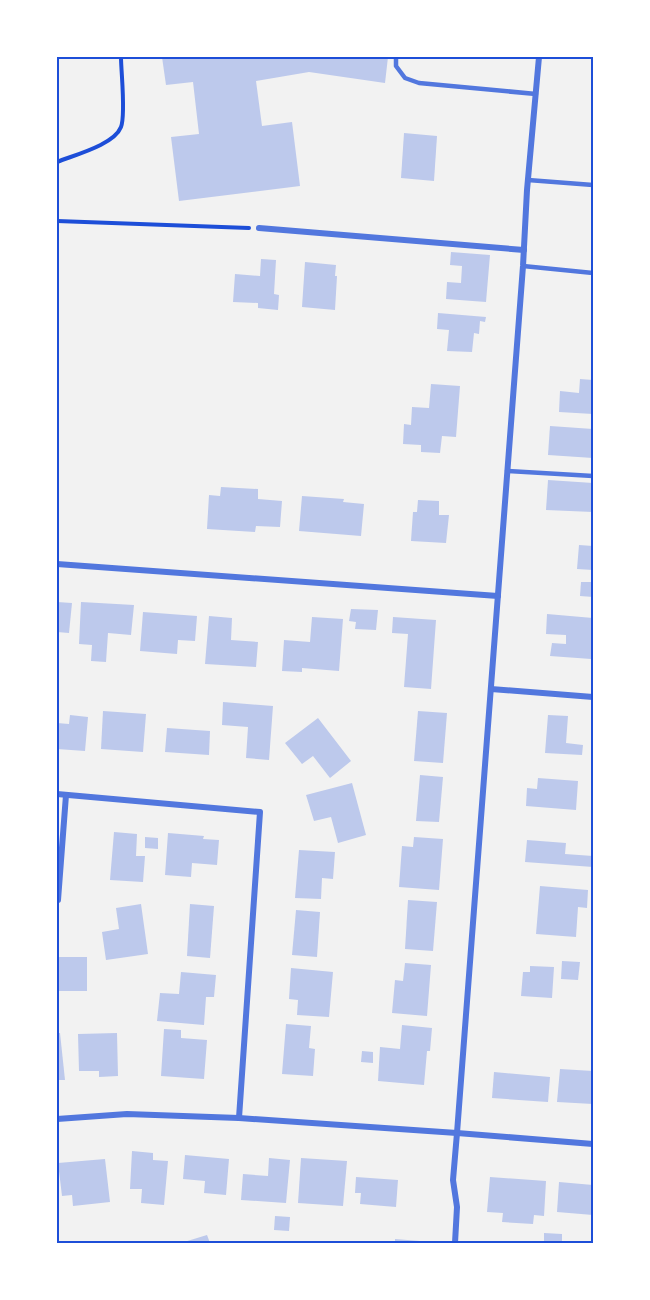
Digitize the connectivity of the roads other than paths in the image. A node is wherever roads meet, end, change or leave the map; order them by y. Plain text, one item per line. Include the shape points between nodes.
1 (396, 57) edge
2 (539, 57) edge
3 (536, 94) junction
4 (528, 180) junction
5 (593, 185) edge
6 (259, 228) road end
7 (524, 250) junction
8 (523, 266) junction
9 (593, 273) edge
10 (507, 471) junction
11 (593, 476) edge
12 (57, 564) edge
13 (498, 596) junction
14 (491, 689) junction
15 (593, 697) edge
16 (57, 794) edge
17 (66, 795) junction
18 (58, 900) edge
19 (239, 1118) junction
20 (57, 1119) edge
21 (457, 1133) junction
22 (593, 1144) edge
23 (454, 1243) edge

1 - 3 lane via 396,66 405,78 419,83
2 - 3 street
3 - 4 street
4 - 5 lane
4 - 7 street
6 - 7 street
7 - 8 street
8 - 9 lane
8 - 10 street
10 - 11 lane
10 - 13 street
12 - 13 street
13 - 14 street
14 - 15 street
14 - 21 street
16 - 17 street
17 - 18 street
17 - 19 street via 260,813
19 - 20 street via 127,1114
19 - 21 street
21 - 22 street
21 - 23 street

